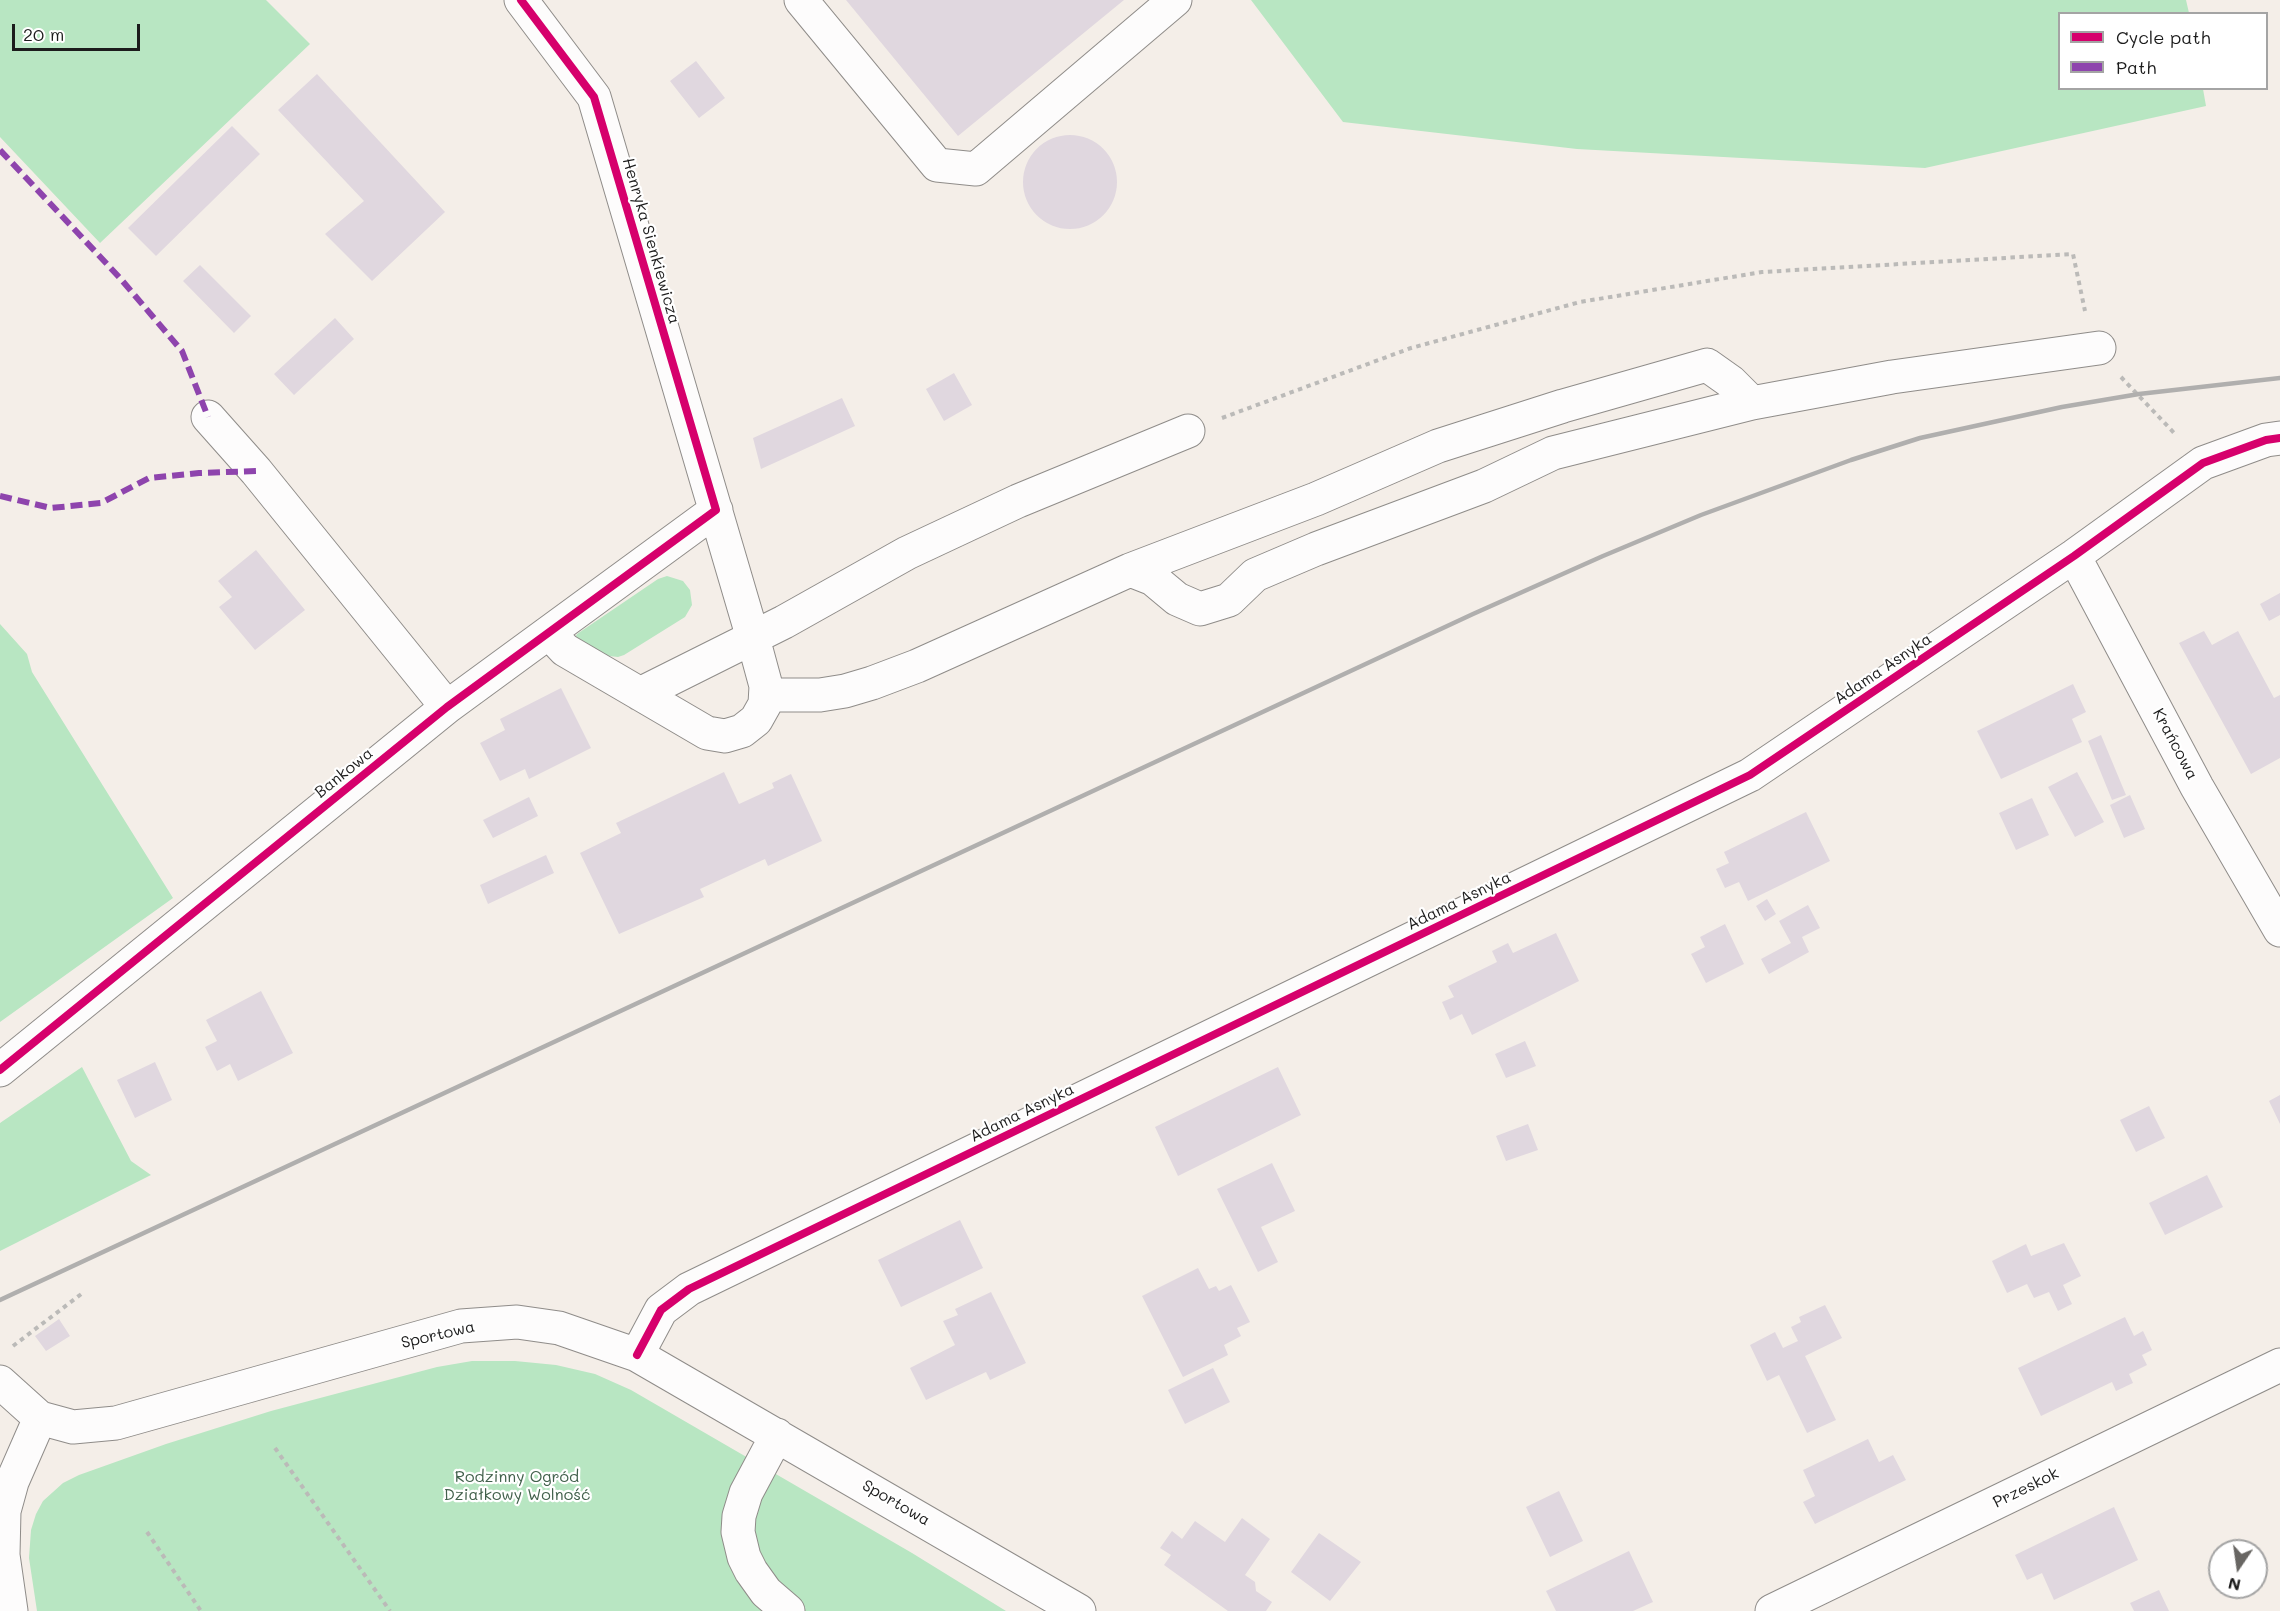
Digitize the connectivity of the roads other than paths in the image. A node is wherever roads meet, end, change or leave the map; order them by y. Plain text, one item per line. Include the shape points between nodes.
1 (521, 0) edge
2 (801, 0) edge
3 (1175, 0) edge
4 (2099, 348) dead end
5 (1752, 404) junction
6 (208, 417) dead end
7 (1188, 431) road end
8 (2280, 438) edge
9 (716, 510) junction
10 (2074, 556) junction
11 (1130, 570) junction
12 (549, 633) junction
13 (753, 638) junction
14 (640, 693) junction
15 (766, 695) junction
16 (447, 707) junction
17 (2280, 930) edge
18 (0, 1070) edge
19 (637, 1355) junction
20 (2280, 1365) edge
21 (0, 1382) edge
22 (40, 1418) junction
23 (777, 1435) junction
24 (11, 1611) edge
25 (788, 1611) edge
26 (1079, 1611) edge
27 (1772, 1611) edge

1 - 9 street, Henryka Sienkiewicza via 594,97
2 - 3 street via 937,165 976,169
4 - 5 street via 1892,377
5 - 11 street via 1707,365 1438,446 1316,499
5 - 11 street via 1554,453 1485,486 1255,575 1228,600 1200,609 1177,599 1153,579
6 - 16 street
7 - 13 street via 1018,501 907,553
8 - 10 street, Adama Asnyka via 2204,463
9 - 12 street, Bankowa
9 - 13 street, Henryka Sienkiewicza
10 - 17 street, Krańcowa via 2197,787
10 - 19 street, Adama Asnyka via 1750,775 689,1289 661,1310
11 - 15 street via 872,683 820,695
12 - 14 street via 566,650
12 - 16 street, Bankowa
13 - 14 street
13 - 15 street, Henryka Sienkiewicza
14 - 15 street via 703,731 725,736 753,723
16 - 18 street, Bankowa
19 - 22 street, Sportowa via 559,1328 516,1323 461,1326 116,1423 73,1427
19 - 23 street, Sportowa
20 - 27 street, Przeskok
21 - 22 street, Sportowa
22 - 24 street via 12,1482 4,1511 3,1554
23 - 25 street via 746,1493 738,1532 751,1571 766,1592
23 - 26 street, Sportowa

